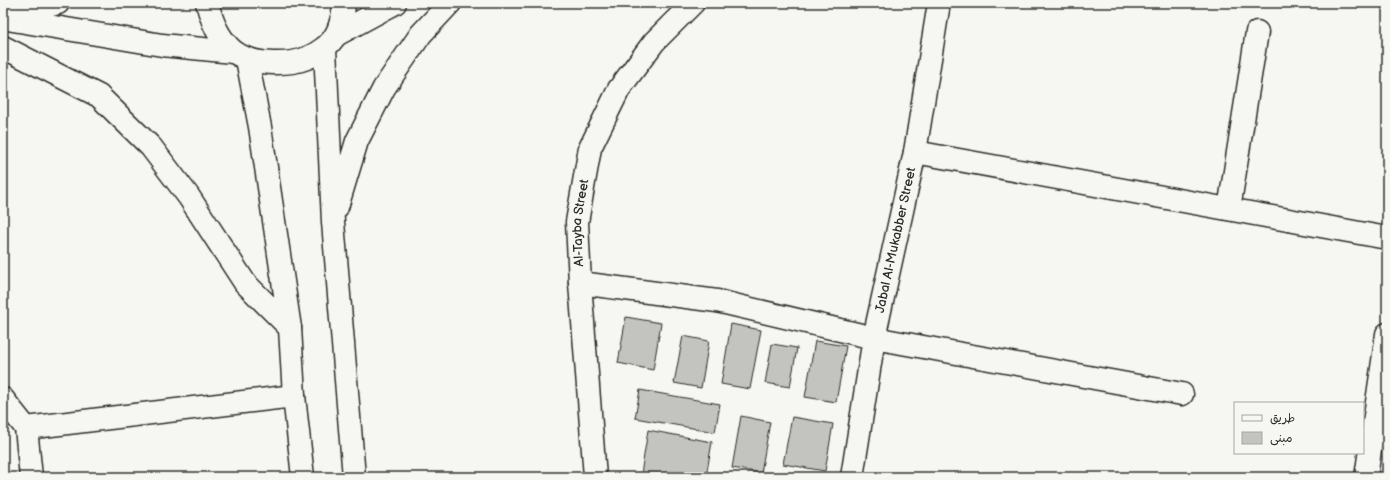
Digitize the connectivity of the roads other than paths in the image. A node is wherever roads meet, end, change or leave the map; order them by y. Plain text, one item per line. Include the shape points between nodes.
1 (58, 3) edge
2 (207, 3) edge
3 (344, 3) edge
4 (395, 3) edge
5 (450, 3) edge
6 (693, 3) edge
7 (939, 3) edge
8 (5, 19) edge
9 (1257, 32) dead end
10 (330, 41) junction
11 (3, 47) edge
12 (240, 55) junction
13 (915, 152) junction
14 (1230, 209) junction
15 (333, 222) junction
16 (1387, 238) edge
17 (580, 282) junction
18 (290, 328) junction
19 (1387, 334) edge
20 (874, 338) junction
21 (1182, 394) dead end
22 (294, 396) junction
23 (3, 399) edge
24 (26, 428) junction
25 (31, 477) edge
26 (303, 477) edge
27 (354, 477) edge
28 (595, 477) edge
29 (852, 477) edge
30 (1366, 477) edge

1 - 8 street
2 - 12 street via 220,37
3 - 10 street
4 - 10 street
5 - 15 street via 420,34 384,88 357,141
6 - 17 street, Al-Tayba Street via 654,42 618,89 590,148 578,222
7 - 13 street, Jabal Al-Mukabber Street
8 - 12 street
9 - 14 street
10 - 12 street via 307,58 288,62 268,63
10 - 15 street
11 - 18 street via 99,96 151,147 188,197 245,283
12 - 18 street via 260,127
13 - 14 street
13 - 20 street, Jabal Al-Mukabber Street
14 - 16 street
15 - 27 street
17 - 20 street via 717,301
17 - 28 street, Al-Tayba Street
18 - 22 street
19 - 30 street
20 - 21 street
20 - 29 street, Jabal Al-Mukabber Street
22 - 24 street
22 - 26 street
23 - 24 street
24 - 25 street

